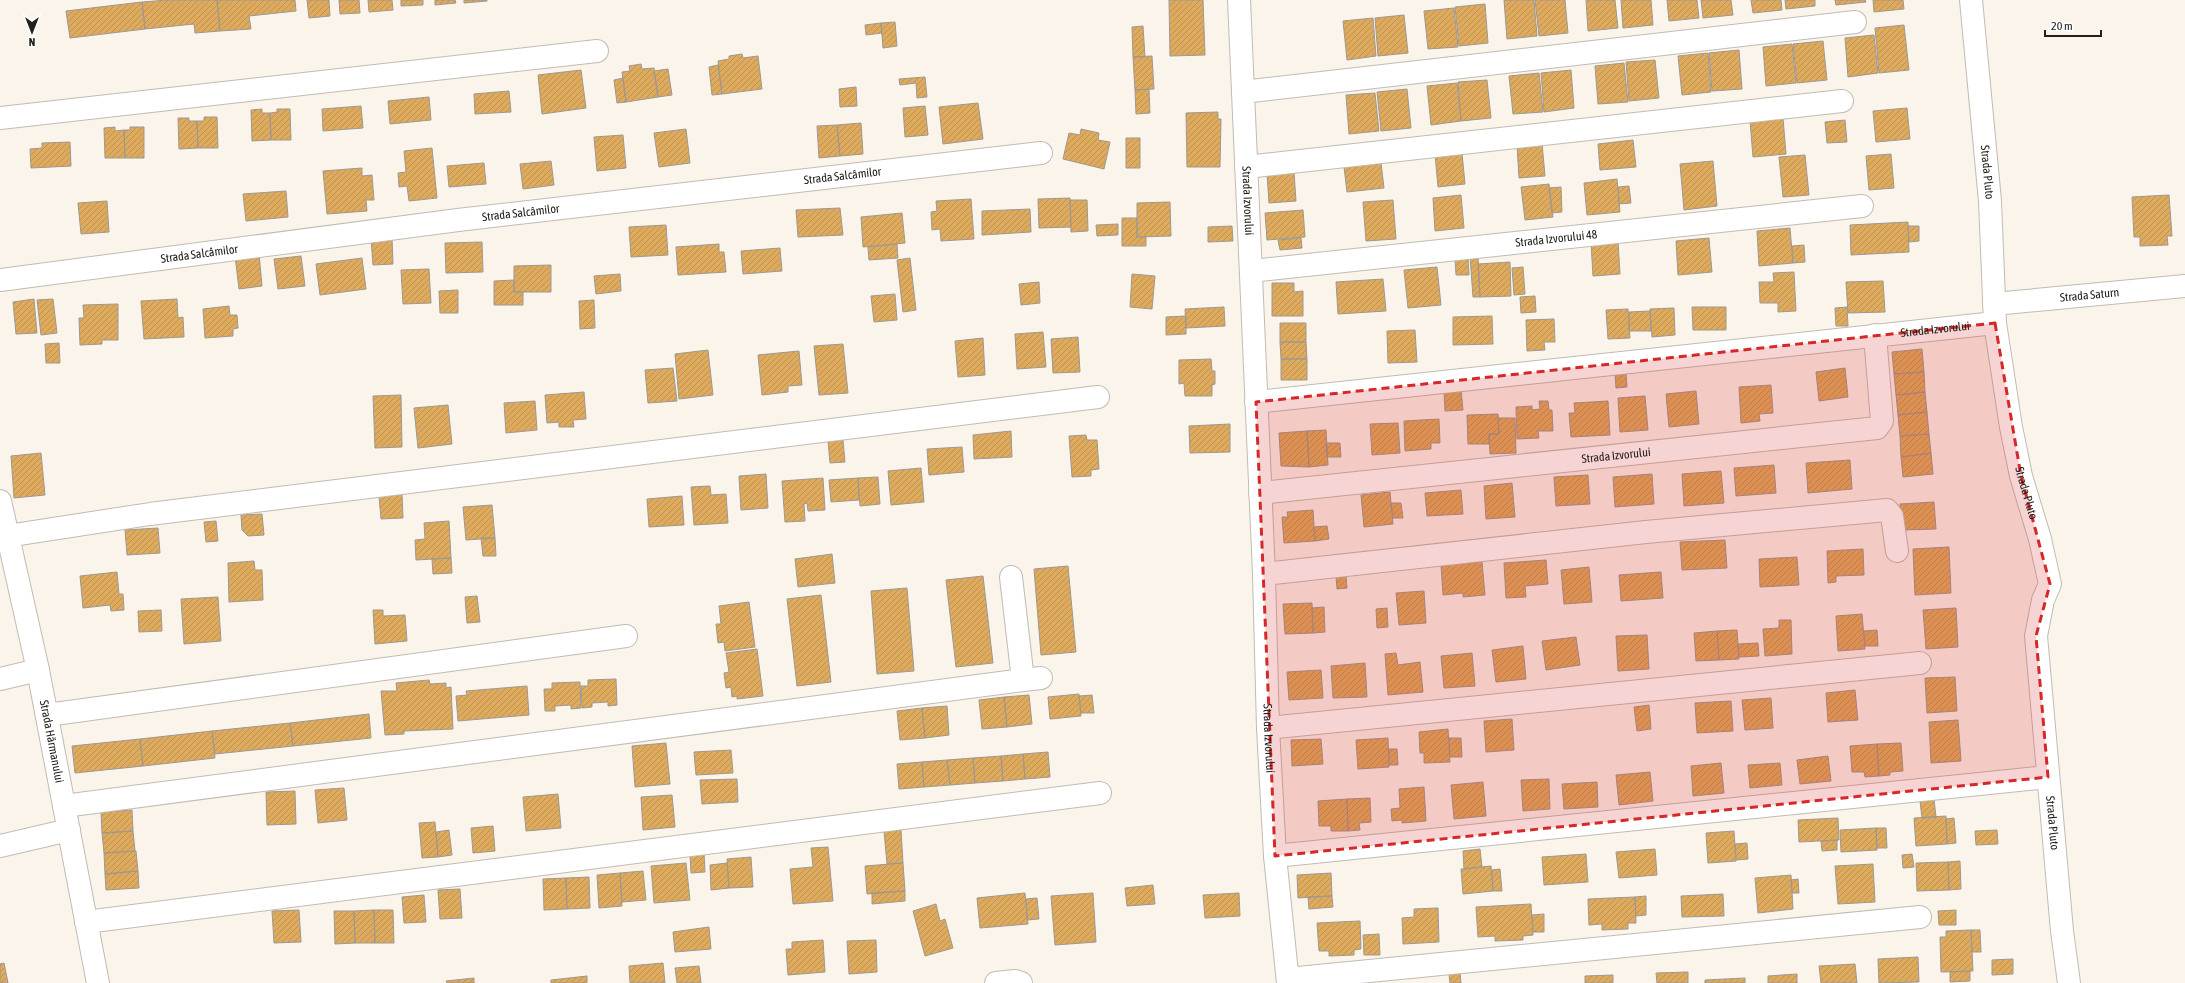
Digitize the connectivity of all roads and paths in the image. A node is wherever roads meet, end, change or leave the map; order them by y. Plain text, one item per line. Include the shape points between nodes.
1 (1238, 0) edge
2 (1971, 0) edge
3 (1855, 22) dead end
4 (596, 51) dead end
5 (1242, 92) junction
6 (1842, 101) dead end
7 (0, 118) edge
8 (1041, 153) dead end
9 (1246, 168) junction
10 (1862, 206) dead end
11 (1251, 271) junction
12 (0, 280) edge
13 (2185, 286) edge
14 (1995, 313) junction
15 (1875, 335) junction
16 (1098, 398) dead end
17 (1256, 402) junction
18 (1260, 493) junction
19 (0, 501) edge
20 (7, 536) junction
21 (1897, 551) dead end
22 (1264, 574) junction
23 (1011, 577) dead end
24 (626, 636) dead end
25 (1920, 663) dead end
26 (38, 670) junction
27 (0, 679) edge
28 (47, 715) junction
29 (1268, 728) junction
30 (2048, 777) junction
31 (1100, 792) dead end
32 (64, 806) junction
33 (69, 830) junction
34 (0, 846) edge
35 (1275, 856) junction
36 (1920, 917) dead end
37 (86, 922) junction
38 (1288, 981) edge
39 (98, 983) edge
40 (996, 983) edge
41 (1021, 983) edge
42 (2069, 983) edge

1 - 5 street, Strada Izvorului
2 - 14 street, Strada Pluto via 1990,201
3 - 5 street
4 - 7 street
5 - 9 street, Strada Izvorului
6 - 9 street
8 - 12 street, Strada Salcâmilor via 458,220
9 - 11 street, Strada Izvorului
10 - 11 street, Strada Izvorului 48
11 - 17 street, Strada Izvorului
13 - 14 street, Strada Saturn
14 - 15 street, Strada Izvorului
14 - 30 street, Strada Pluto via 2011,427 2021,476 2040,539 2050,584 2043,600 2036,636
15 - 17 street, Strada Izvorului
15 - 18 street, Strada Izvorului via 1882,421 1877,428
16 - 20 street via 150,514
17 - 18 street, Strada Izvorului
18 - 22 street, Strada Izvorului
19 - 20 street, Strada Hărmanului
20 - 26 street, Strada Hărmanului
21 - 22 street via 1892,516 1887,510 1646,532
22 - 29 street, Strada Izvorului
23 - 32 street via 1032,679
24 - 28 street
25 - 29 street
26 - 27 street
26 - 28 street, Strada Hărmanului
28 - 32 street, Strada Hărmanului
29 - 35 street, Strada Izvorului
30 - 35 street
30 - 42 street, Strada Pluto
31 - 37 street
32 - 33 street, Strada Hărmanului
33 - 34 street
33 - 37 street, Strada Hărmanului
35 - 38 street, Strada Izvorului
36 - 38 street
37 - 39 street, Strada Hărmanului
40 - 41 street

